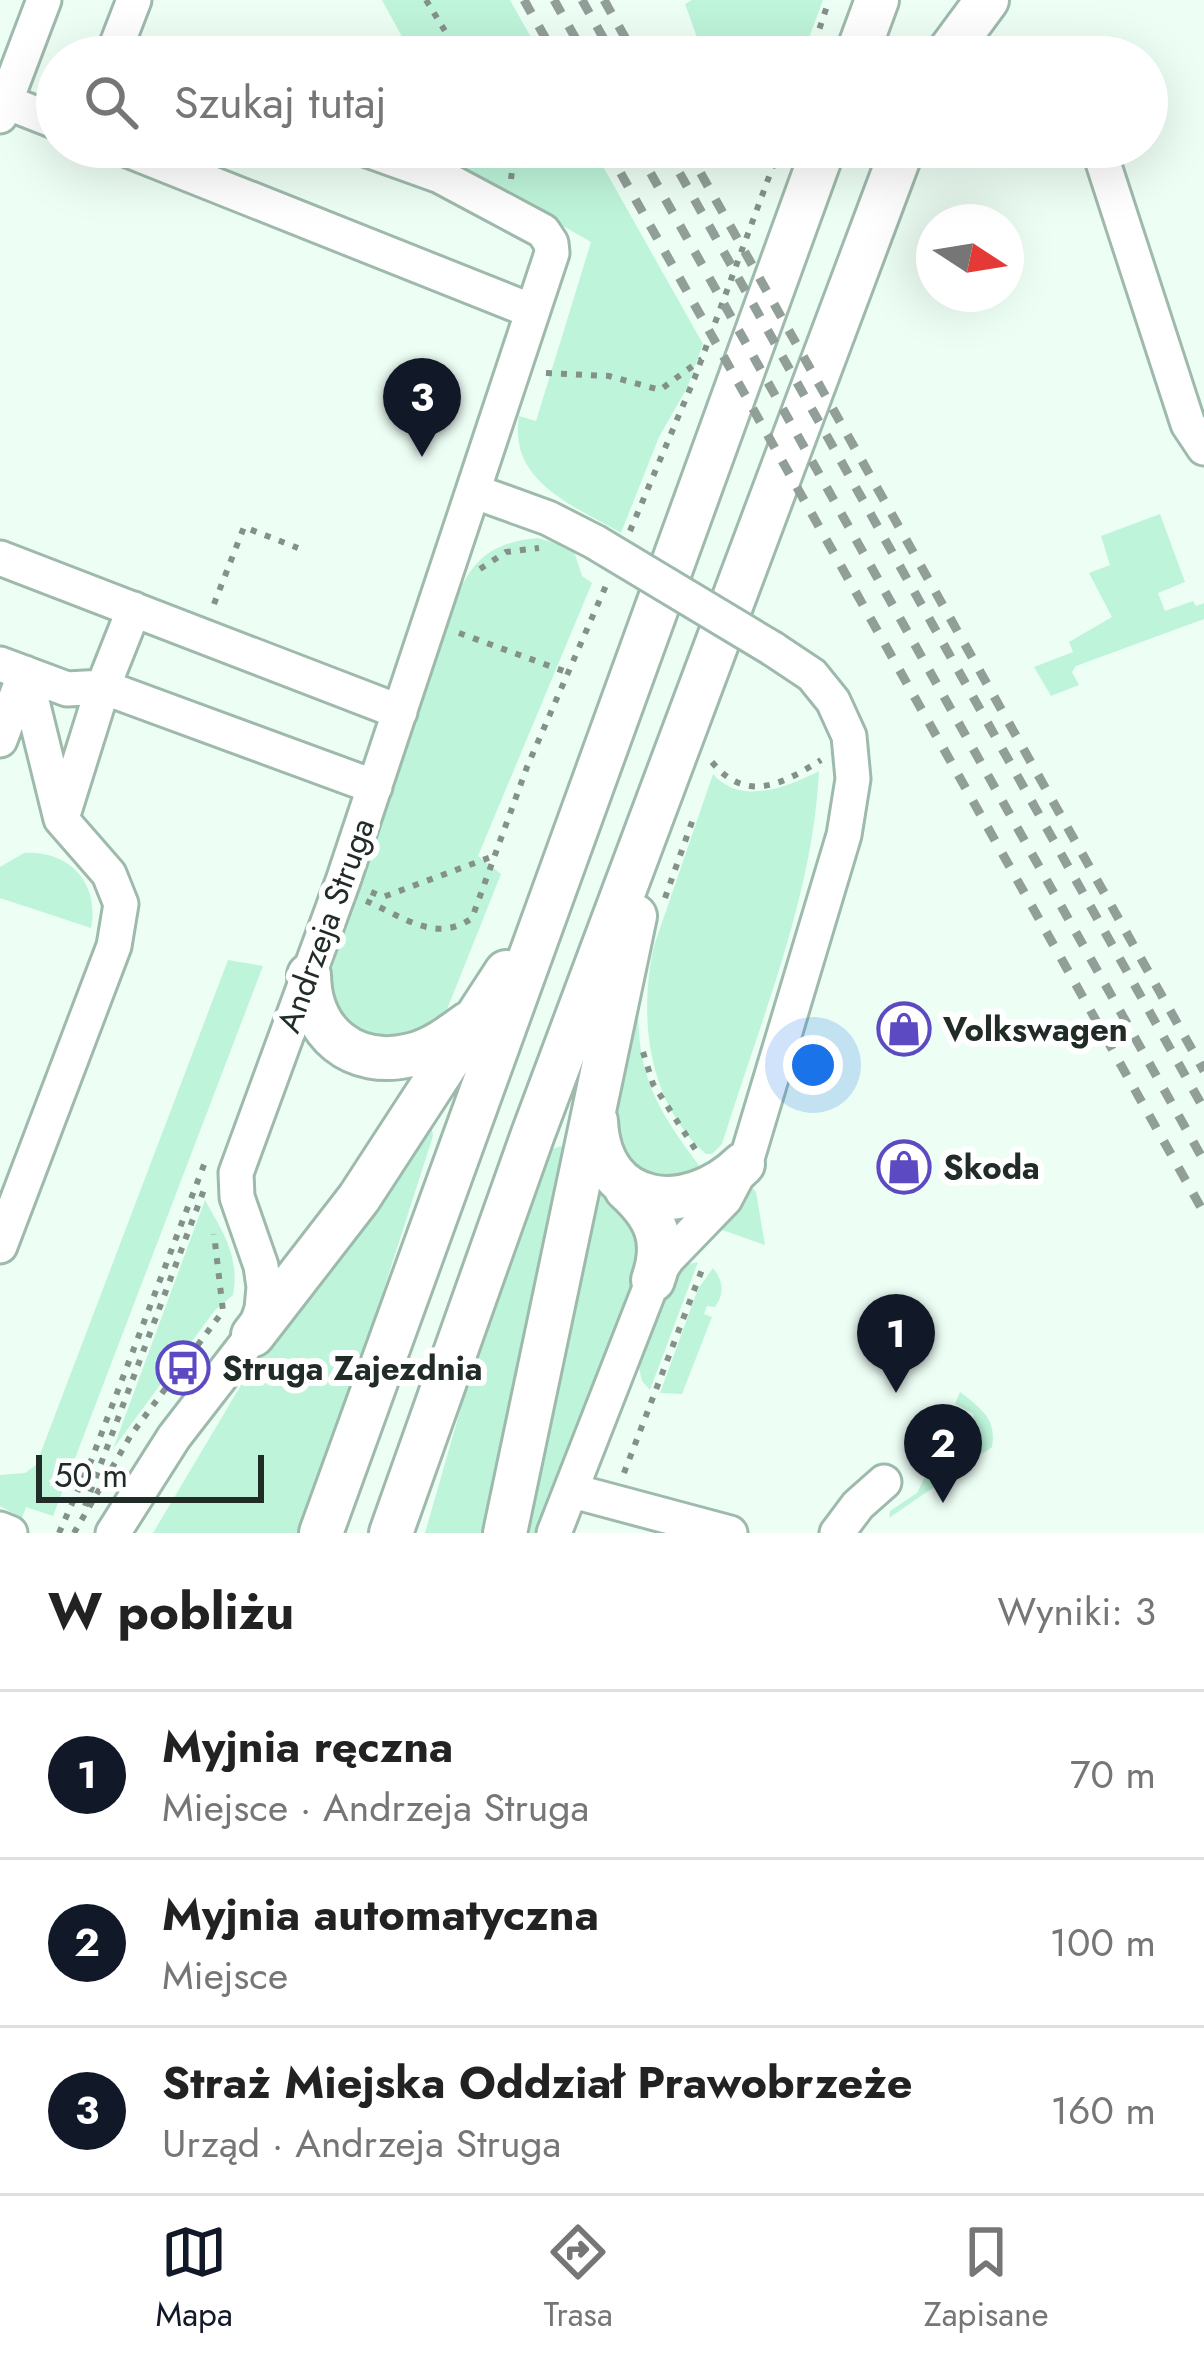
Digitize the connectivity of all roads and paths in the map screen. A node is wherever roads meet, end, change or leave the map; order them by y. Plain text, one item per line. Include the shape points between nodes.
1 (44, 0) edge
2 (134, 0) edge
3 (426, 0) edge
4 (830, 0) edge
5 (877, 0) edge
6 (958, 0) edge
7 (986, 0) edge
8 (120, 36) edge
9 (449, 36) edge
10 (817, 36) edge
11 (864, 36) edge
12 (947, 36) edge
13 (958, 36) edge
14 (3, 109) edge
15 (36, 117) edge
16 (173, 168) edge
17 (418, 168) edge
18 (772, 168) edge
19 (816, 168) edge
20 (895, 168) edge
21 (1105, 168) edge
22 (532, 311) junction
23 (702, 358) junction
24 (515, 363) junction
25 (1204, 448) edge
26 (473, 491) junction
27 (298, 548) dead end
28 (548, 548) dead end
29 (611, 552) junction
30 (3, 558) edge
31 (477, 571) dead end
32 (214, 604) dead end
33 (134, 609) junction
34 (449, 630) dead end
35 (12, 669) edge
36 (569, 674) junction
37 (104, 687) junction
38 (400, 712) junction
39 (0, 740) edge
40 (719, 742) dead end
41 (819, 746) dead end
42 (712, 762) junction
43 (816, 763) dead end
44 (823, 778) dead end
45 (705, 783) dead end
46 (375, 787) junction
47 (698, 805) dead end
48 (654, 814) junction
49 (62, 819) junction
50 (491, 857) junction
51 (358, 887) dead end
52 (556, 890) junction
53 (372, 904) dead end
54 (661, 911) dead end
55 (309, 976) junction
56 (479, 1015) junction
57 (643, 1035) dead end
58 (596, 1096) junction
59 (209, 1151) dead end
60 (733, 1172) junction
61 (208, 1178) dead end
62 (626, 1189) junction
63 (0, 1246) edge
64 (710, 1257) dead end
65 (653, 1280) junction
66 (253, 1335) junction
67 (884, 1482) dead end
68 (573, 1492) junction
69 (614, 1503) junction
70 (79, 1523) dead end
71 (0, 1529) edge
72 (10, 1533) edge
73 (59, 1533) edge
74 (113, 1533) edge
75 (321, 1533) edge
76 (391, 1533) edge
77 (505, 1533) edge
78 (554, 1533) edge
79 (730, 1533) edge
80 (838, 1533) edge

1 - 14 street
2 - 8 street
3 - 9 path
4 - 10 path
5 - 11 main road
6 - 12 main road
7 - 13 main road
14 - 15 street
16 - 22 street
17 - 22 street, Andrzeja Struga via 543,231 552,253
18 - 23 path
19 - 52 main road
20 - 48 main road
21 - 25 street via 1188,424
22 - 24 street, Andrzeja Struga
23 - 24 path via 660,390
23 - 29 path
24 - 26 street, Andrzeja Struga
26 - 29 street
26 - 38 street, Andrzeja Struga
27 - 32 path via 244,527
28 - 31 path via 506,552
29 - 36 path
29 - 60 street, bridge via 812,675 848,736 853,779 844,836
30 - 33 street
33 - 37 street
33 - 38 street
34 - 36 path
35 - 37 street via 68,689
35 - 39 street
35 - 49 street
36 - 50 path
37 - 46 street
37 - 49 street
38 - 46 street, Andrzeja Struga
40 - 42 path
41 - 44 path
42 - 43 path via 726,779 755,786
42 - 45 path
46 - 55 street, Andrzeja Struga
47 - 54 path
48 - 58 main road
48 - 76 main road
49 - 63 street via 109,874 121,904 113,946
50 - 51 path via 383,897
50 - 53 path via 472,918 456,929 432,930
52 - 56 main road
52 - 75 main road
55 - 56 main road via 310,1001 326,1032 379,1058 445,1041
55 - 66 street, Andrzeja Struga via 236,1173 264,1287
56 - 66 main road via 358,1198
57 - 60 path via 653,1084 686,1141 704,1162
58 - 62 main road via 599,1150
58 - 77 main road
59 - 73 path
60 - 62 main road via 694,1193 658,1197
60 - 65 street via 725,1199
61 - 70 path
62 - 65 main road via 658,1231
64 - 69 path
65 - 68 street
66 - 74 street
67 - 80 street
68 - 69 street
68 - 78 street
69 - 79 street
71 - 72 street

